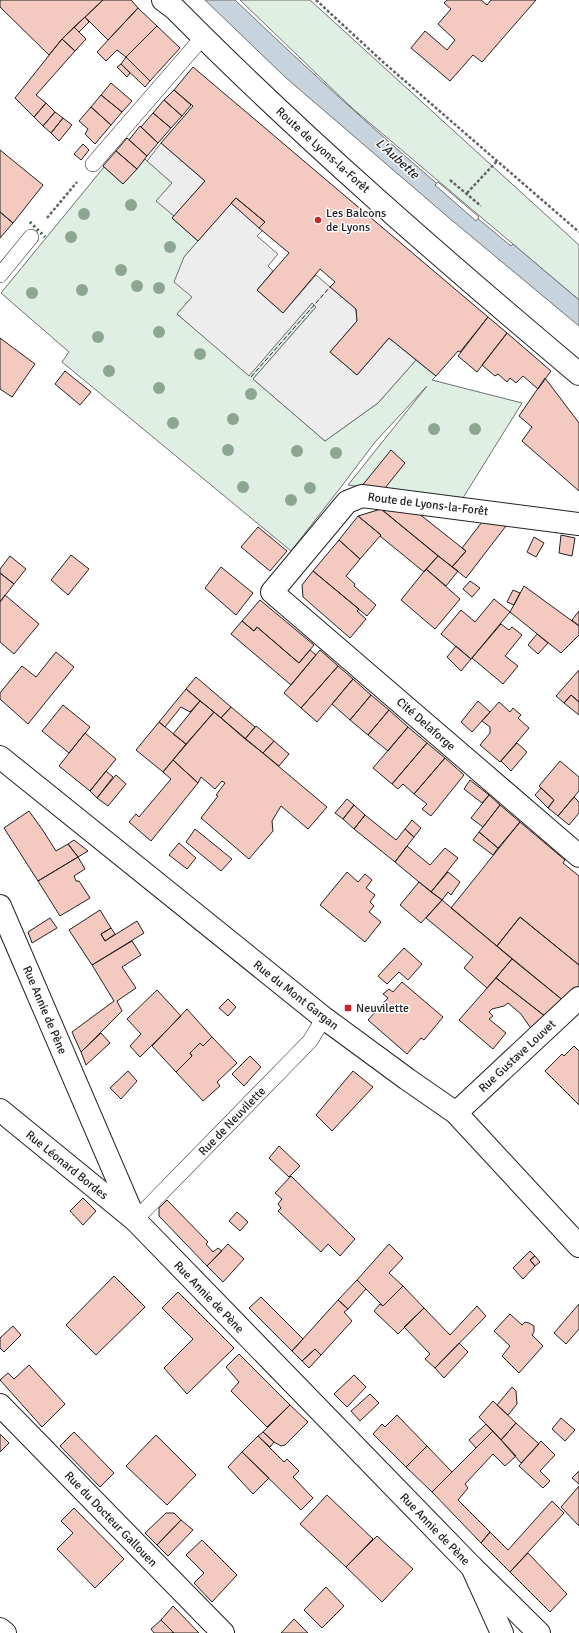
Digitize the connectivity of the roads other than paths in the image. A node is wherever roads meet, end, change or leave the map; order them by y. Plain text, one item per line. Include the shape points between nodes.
1 (163, 0) edge
2 (203, 37) junction
3 (93, 164) road end
4 (31, 237) dead end
5 (0, 275) edge
6 (579, 374) edge
7 (579, 524) edge
8 (272, 592) joint
9 (0, 757) edge
10 (579, 856) edge
11 (0, 906) edge
12 (579, 998) edge
13 (324, 1018) junction
14 (0, 1110) edge
15 (456, 1114) junction
16 (134, 1220) junction
17 (579, 1246) edge
18 (0, 1405) edge
19 (472, 1567) junction
20 (0, 1629) edge
21 (5, 1633) edge
22 (222, 1633) edge
23 (502, 1633) edge
24 (540, 1633) edge

1 - 2 street, Route de Lyons-la-Forêt
2 - 3 lane
2 - 6 street, Route de Lyons-la-Forêt via 294,125
4 - 5 lane
7 - 8 street, Route de Lyons-la-Forêt via 362,496 347,502
8 - 10 street, Cité Delaforge
9 - 13 street, Rue du Mont Gargan
11 - 16 street, Rue Annie de Pène
12 - 15 street, Rue Gustave Louvet
13 - 15 street, Rue du Mont Gargan
13 - 16 lane, Rue de Neuvilette via 310,1041
14 - 16 street, Rue Léonard Bordes
15 - 17 street, Rue du Mont Gargan
16 - 19 street, Rue Annie de Pène
18 - 22 street, Rue du Docteur Gallouen
19 - 23 street, Rue Annie de Pène
19 - 24 street
20 - 21 street

